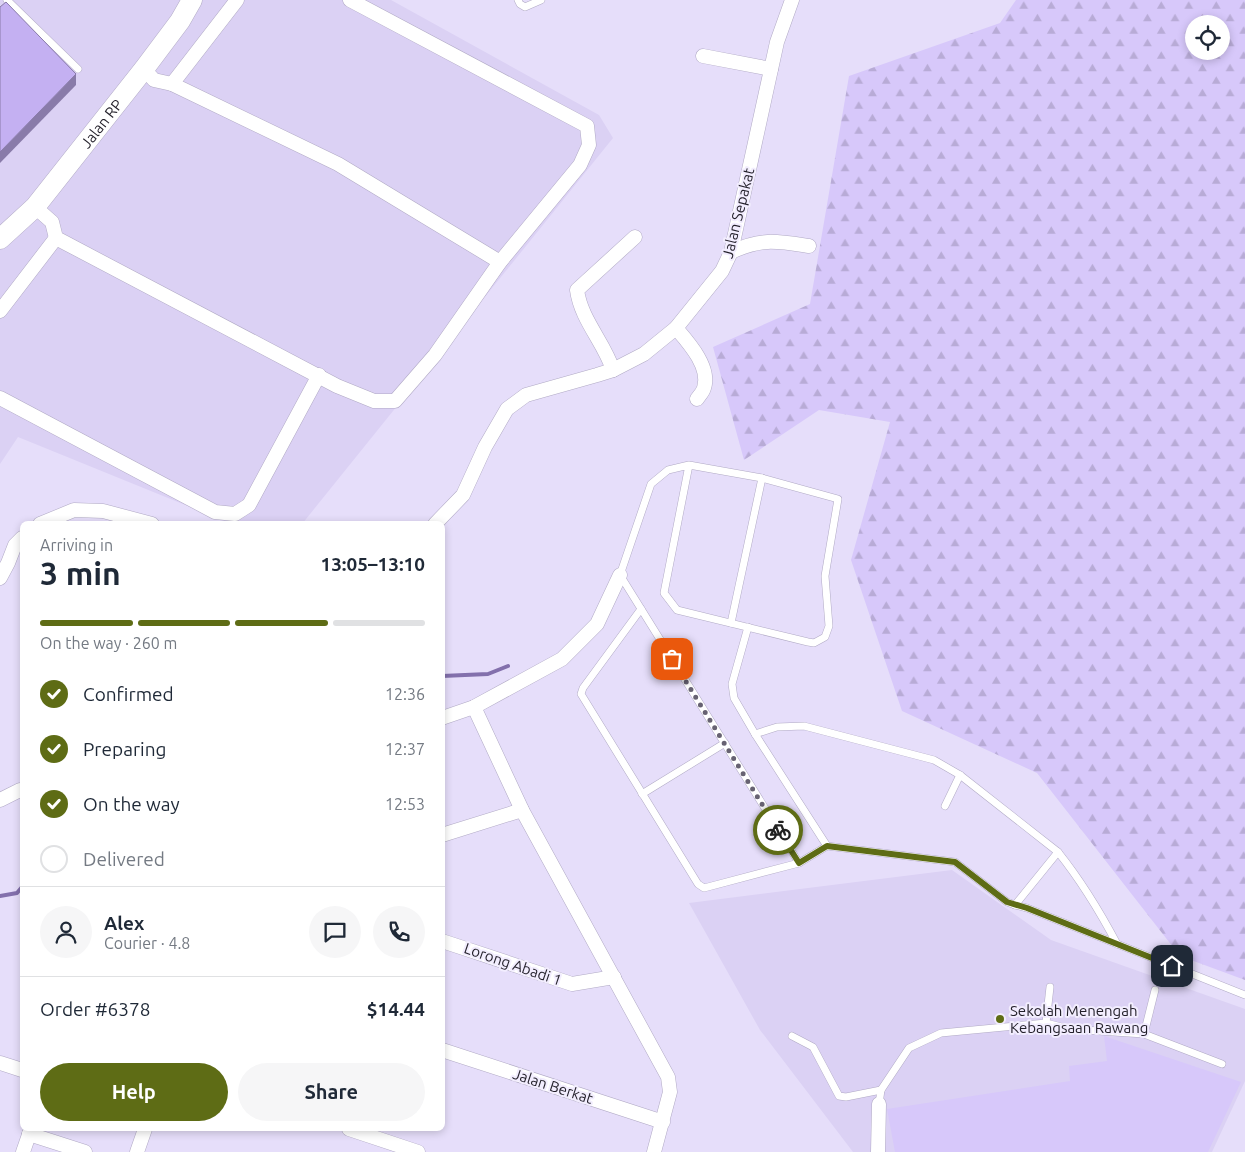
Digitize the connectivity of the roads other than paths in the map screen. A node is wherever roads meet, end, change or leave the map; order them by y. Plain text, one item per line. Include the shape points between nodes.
1 (192, 0) edge
2 (237, 0) edge
3 (350, 0) edge
4 (518, 0) edge
5 (541, 0) edge
6 (792, 0) edge
7 (10, 1) edge
8 (703, 56) dead end
9 (78, 69) dead end
10 (144, 69) junction
11 (771, 69) junction
12 (172, 84) junction
13 (35, 207) junction
14 (635, 237) dead end
15 (56, 238) junction
16 (0, 239) edge
17 (809, 246) dead end
18 (731, 252) junction
19 (500, 262) junction
20 (0, 311) edge
21 (676, 328) junction
22 (613, 370) junction
23 (319, 375) junction
24 (0, 398) edge
25 (697, 399) dead end
26 (689, 465) junction
27 (762, 478) junction
28 (47, 521) edge
29 (141, 521) edge
30 (438, 521) edge
31 (20, 540) edge
32 (620, 575) junction
33 (0, 578) edge
34 (641, 609) junction
35 (731, 623) junction
36 (748, 627) junction
37 (474, 707) junction
38 (445, 717) edge
39 (755, 734) junction
40 (725, 743) junction
41 (960, 775) junction
42 (20, 790) edge
43 (642, 794) junction
44 (0, 800) edge
45 (945, 806) dead end
46 (522, 810) junction
47 (445, 834) edge
48 (827, 846) junction
49 (1058, 852) junction
50 (799, 863) junction
51 (1014, 905) junction
52 (445, 941) edge
53 (1117, 944) junction
54 (614, 977) junction
55 (1050, 987) dead end
56 (1155, 990) dead end
57 (1245, 995) edge
58 (1046, 1023) junction
59 (1144, 1034) junction
60 (792, 1036) dead end
61 (445, 1051) edge
62 (0, 1062) edge
63 (1222, 1064) dead end
64 (20, 1069) edge
65 (881, 1090) junction
66 (879, 1104) joint
67 (663, 1122) junction
68 (30, 1131) edge
69 (143, 1131) edge
70 (355, 1131) edge
71 (23, 1152) edge
72 (85, 1152) edge
73 (137, 1152) edge
74 (418, 1152) edge
75 (654, 1152) edge
76 (878, 1152) edge

1 - 10 street, Jalan RP
2 - 12 street
3 - 19 street via 587,126 589,146 580,165
4 - 5 lane via 525,7
6 - 11 street, Jalan Sepakat
7 - 9 lane
8 - 11 street
10 - 12 street via 154,80
10 - 13 street, Jalan RP
11 - 18 street, Jalan Sepakat
12 - 19 street via 338,164
13 - 15 street via 52,222
13 - 16 street, Jalan RP
14 - 22 street via 577,290 579,305
15 - 20 street
15 - 23 street
17 - 18 street via 772,240 746,245
18 - 21 street, Jalan Sepakat via 722,271
19 - 23 street via 435,355 395,401 374,401
21 - 22 street, Jalan Sepakat via 644,354
21 - 25 street via 694,349 704,375 704,388
22 - 30 street, Jalan Sepakat via 526,395 508,409 485,446 463,495
23 - 24 street via 248,505 234,514 215,512
26 - 27 lane
26 - 32 lane via 668,470 651,484
26 - 35 lane via 664,593 677,610
27 - 35 lane
27 - 36 lane via 838,499 825,578 830,626 825,637 814,642
28 - 29 street via 74,510 103,511
31 - 33 street
32 - 34 lane
32 - 37 street via 597,624 562,659
34 - 40 lane
34 - 43 lane via 581,694
35 - 36 lane
36 - 39 lane via 732,691
37 - 38 street
37 - 46 street
39 - 41 lane via 777,727 804,726 934,760
39 - 48 lane
40 - 43 lane
40 - 50 lane
41 - 45 lane
41 - 49 lane
42 - 44 street
43 - 50 lane via 701,886 708,888
46 - 47 street
46 - 54 street
48 - 50 lane
48 - 51 lane via 955,862
49 - 51 lane
49 - 53 lane via 1098,907
51 - 53 lane
52 - 54 street, Lorong Abadi 1 via 572,984
53 - 57 lane
54 - 67 street via 668,1077 670,1092
55 - 58 lane
56 - 59 lane
58 - 59 lane via 1069,1029
58 - 65 lane via 941,1033 909,1048
59 - 63 lane
60 - 65 lane via 813,1047 838,1096
61 - 67 street, Jalan Berkat
62 - 64 street
65 - 66 lane
66 - 76 street
67 - 75 street
68 - 71 street
68 - 72 street
69 - 73 street
70 - 74 street

